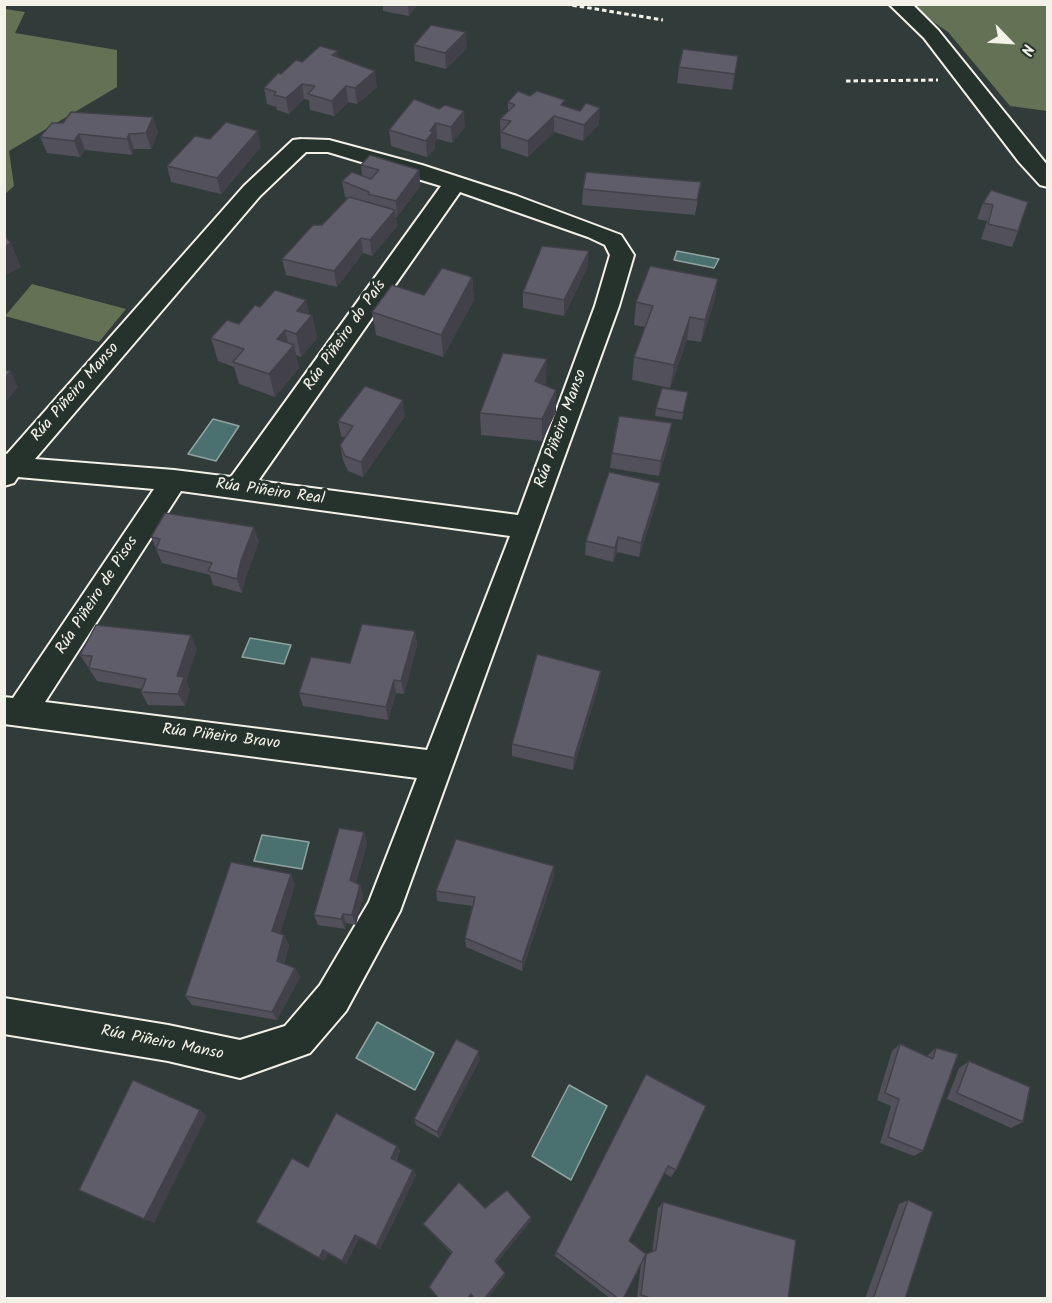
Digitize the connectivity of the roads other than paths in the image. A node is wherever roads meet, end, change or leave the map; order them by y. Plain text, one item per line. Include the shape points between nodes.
1 (898, 4) edge
2 (1047, 180) edge
3 (455, 183) junction
4 (7, 469) edge
5 (174, 480) junction
6 (238, 488) junction
7 (526, 527) junction
8 (13, 711) edge
9 (438, 766) junction
10 (4, 1016) edge

1 - 2 street via 931,34
3 - 4 street, Rúa Piñeiro Manso via 329,146 302,145 252,191
3 - 6 street, Rúa Piñeiro do País
3 - 7 street, Rúa Piñeiro Manso via 596,232 613,240 622,255
4 - 5 street, Rúa Piñeiro Real
5 - 6 street, Rúa Piñeiro Real
5 - 8 street, Rúa Piñeiro de Pisos
6 - 7 street, Rúa Piñeiro Real
7 - 9 street, Rúa Piñeiro Manso
8 - 9 street, Rúa Piñeiro Bravo
9 - 10 street, Rúa Piñeiro Manso via 383,911 333,998 297,1040 240,1059

